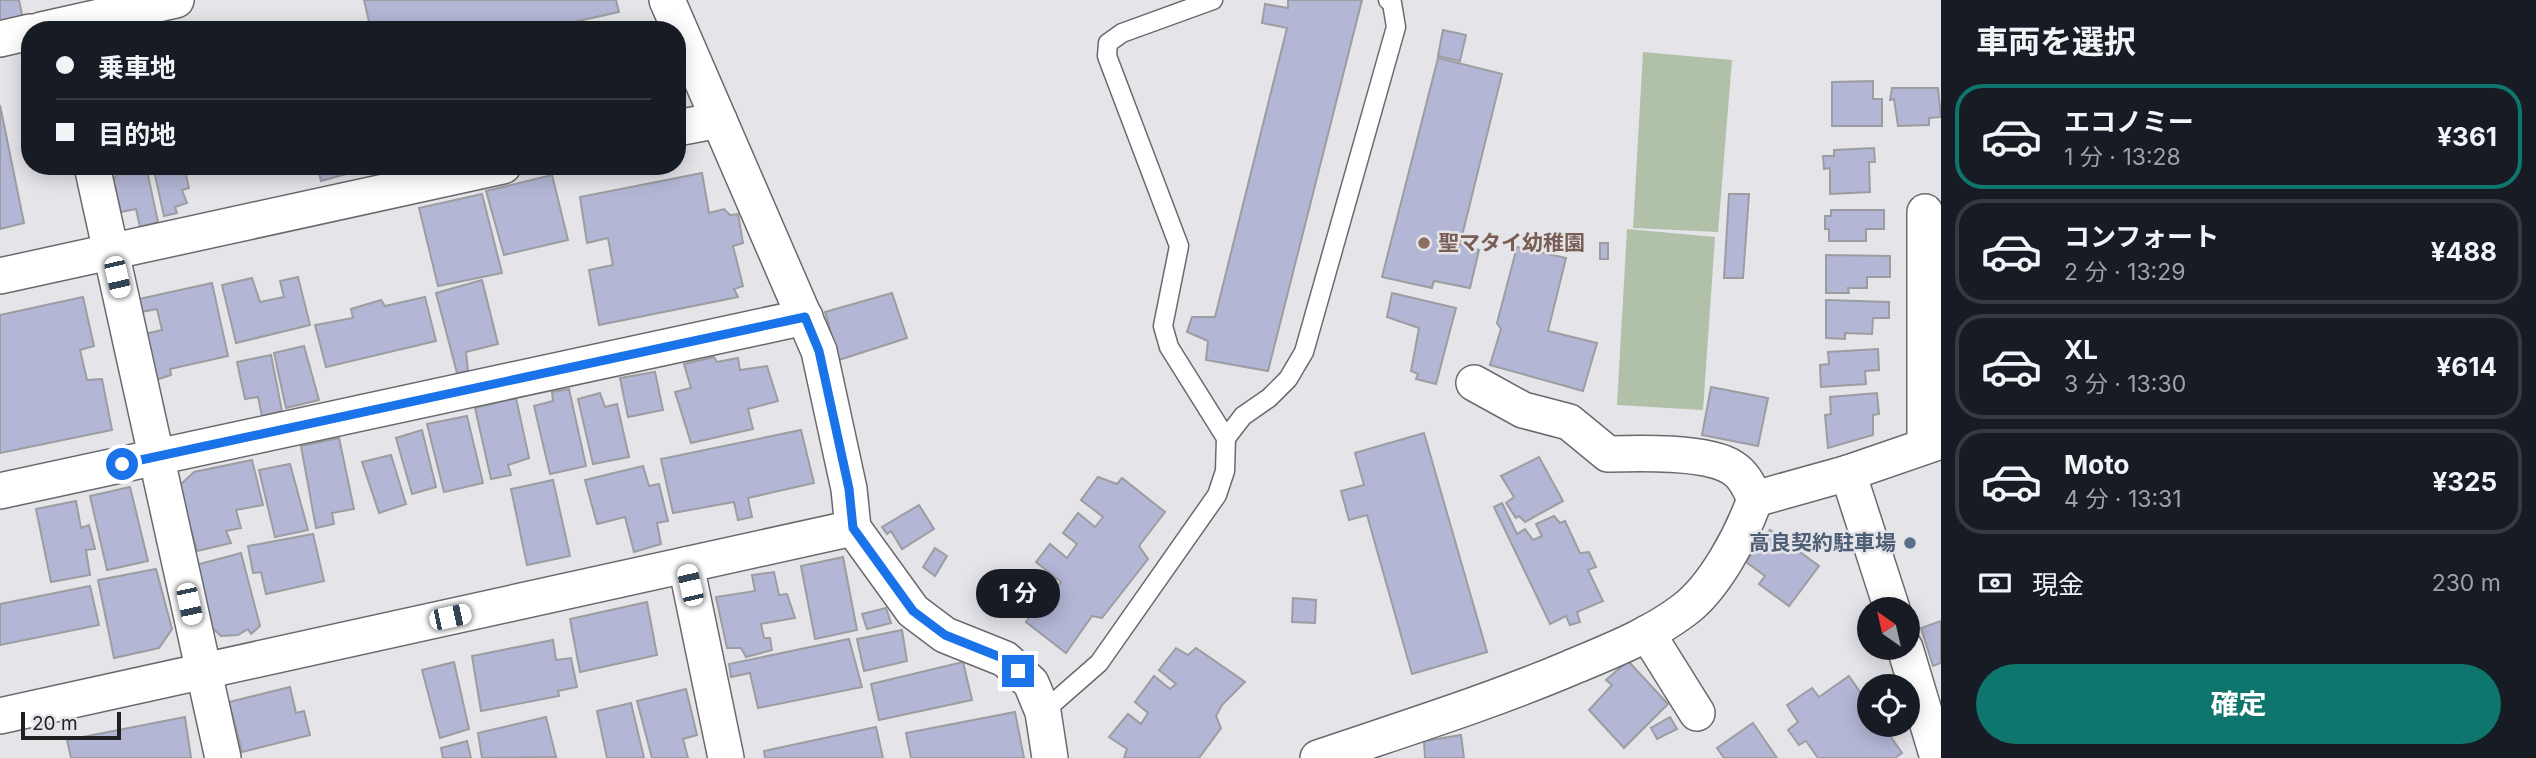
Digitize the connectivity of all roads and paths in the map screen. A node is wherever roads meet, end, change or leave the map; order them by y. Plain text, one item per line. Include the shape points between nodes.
1 (176, 0) edge
2 (667, 0) edge
3 (1213, 0) edge
4 (1388, 0) edge
5 (61, 21) edge
6 (676, 21) edge
7 (21, 32) edge
8 (0, 39) edge
9 (686, 44) edge
10 (719, 120) junction
11 (686, 126) edge
12 (94, 175) edge
13 (461, 175) edge
14 (1925, 212) dead end
15 (111, 251) junction
16 (0, 276) edge
17 (805, 317) junction
18 (1474, 383) dead end
19 (1226, 438) junction
20 (1933, 443) edge
21 (157, 456) junction
22 (1849, 473) junction
23 (0, 491) edge
24 (1755, 499) junction
25 (853, 528) junction
26 (686, 565) junction
27 (1888, 597) edge
28 (1647, 633) junction
29 (1910, 660) edge
30 (203, 672) junction
31 (1933, 710) edge
32 (1044, 712) junction
33 (1697, 713) dead end
34 (0, 716) edge
35 (223, 758) edge
36 (726, 758) edge
37 (1050, 758) edge
38 (1318, 758) edge
39 (1938, 758) edge

1 - 5 street
2 - 6 street
3 - 19 lane via 1122,33 1108,43 1107,56 1179,246 1163,326 1169,347
4 - 19 lane via 1396,27 1304,352 1288,379 1243,416
7 - 8 street
9 - 10 street
10 - 11 street
10 - 17 street
12 - 15 street
13 - 15 street
14 - 20 street
15 - 16 street
15 - 21 street
17 - 21 street
17 - 25 street via 819,351
18 - 24 street via 1523,410 1569,422 1608,454 1660,452 1732,466 1745,478
19 - 32 lane via 1225,471 1217,495 1099,663
20 - 22 street
21 - 23 street
21 - 30 street
22 - 24 street
22 - 27 street
24 - 28 street via 1714,578 1686,609
25 - 26 street
25 - 32 street via 913,611 945,635 1005,659 1031,683
26 - 30 street
26 - 36 street
28 - 33 street
28 - 38 street via 1483,703
29 - 31 street
30 - 34 street
30 - 35 street
31 - 39 street
32 - 37 street

